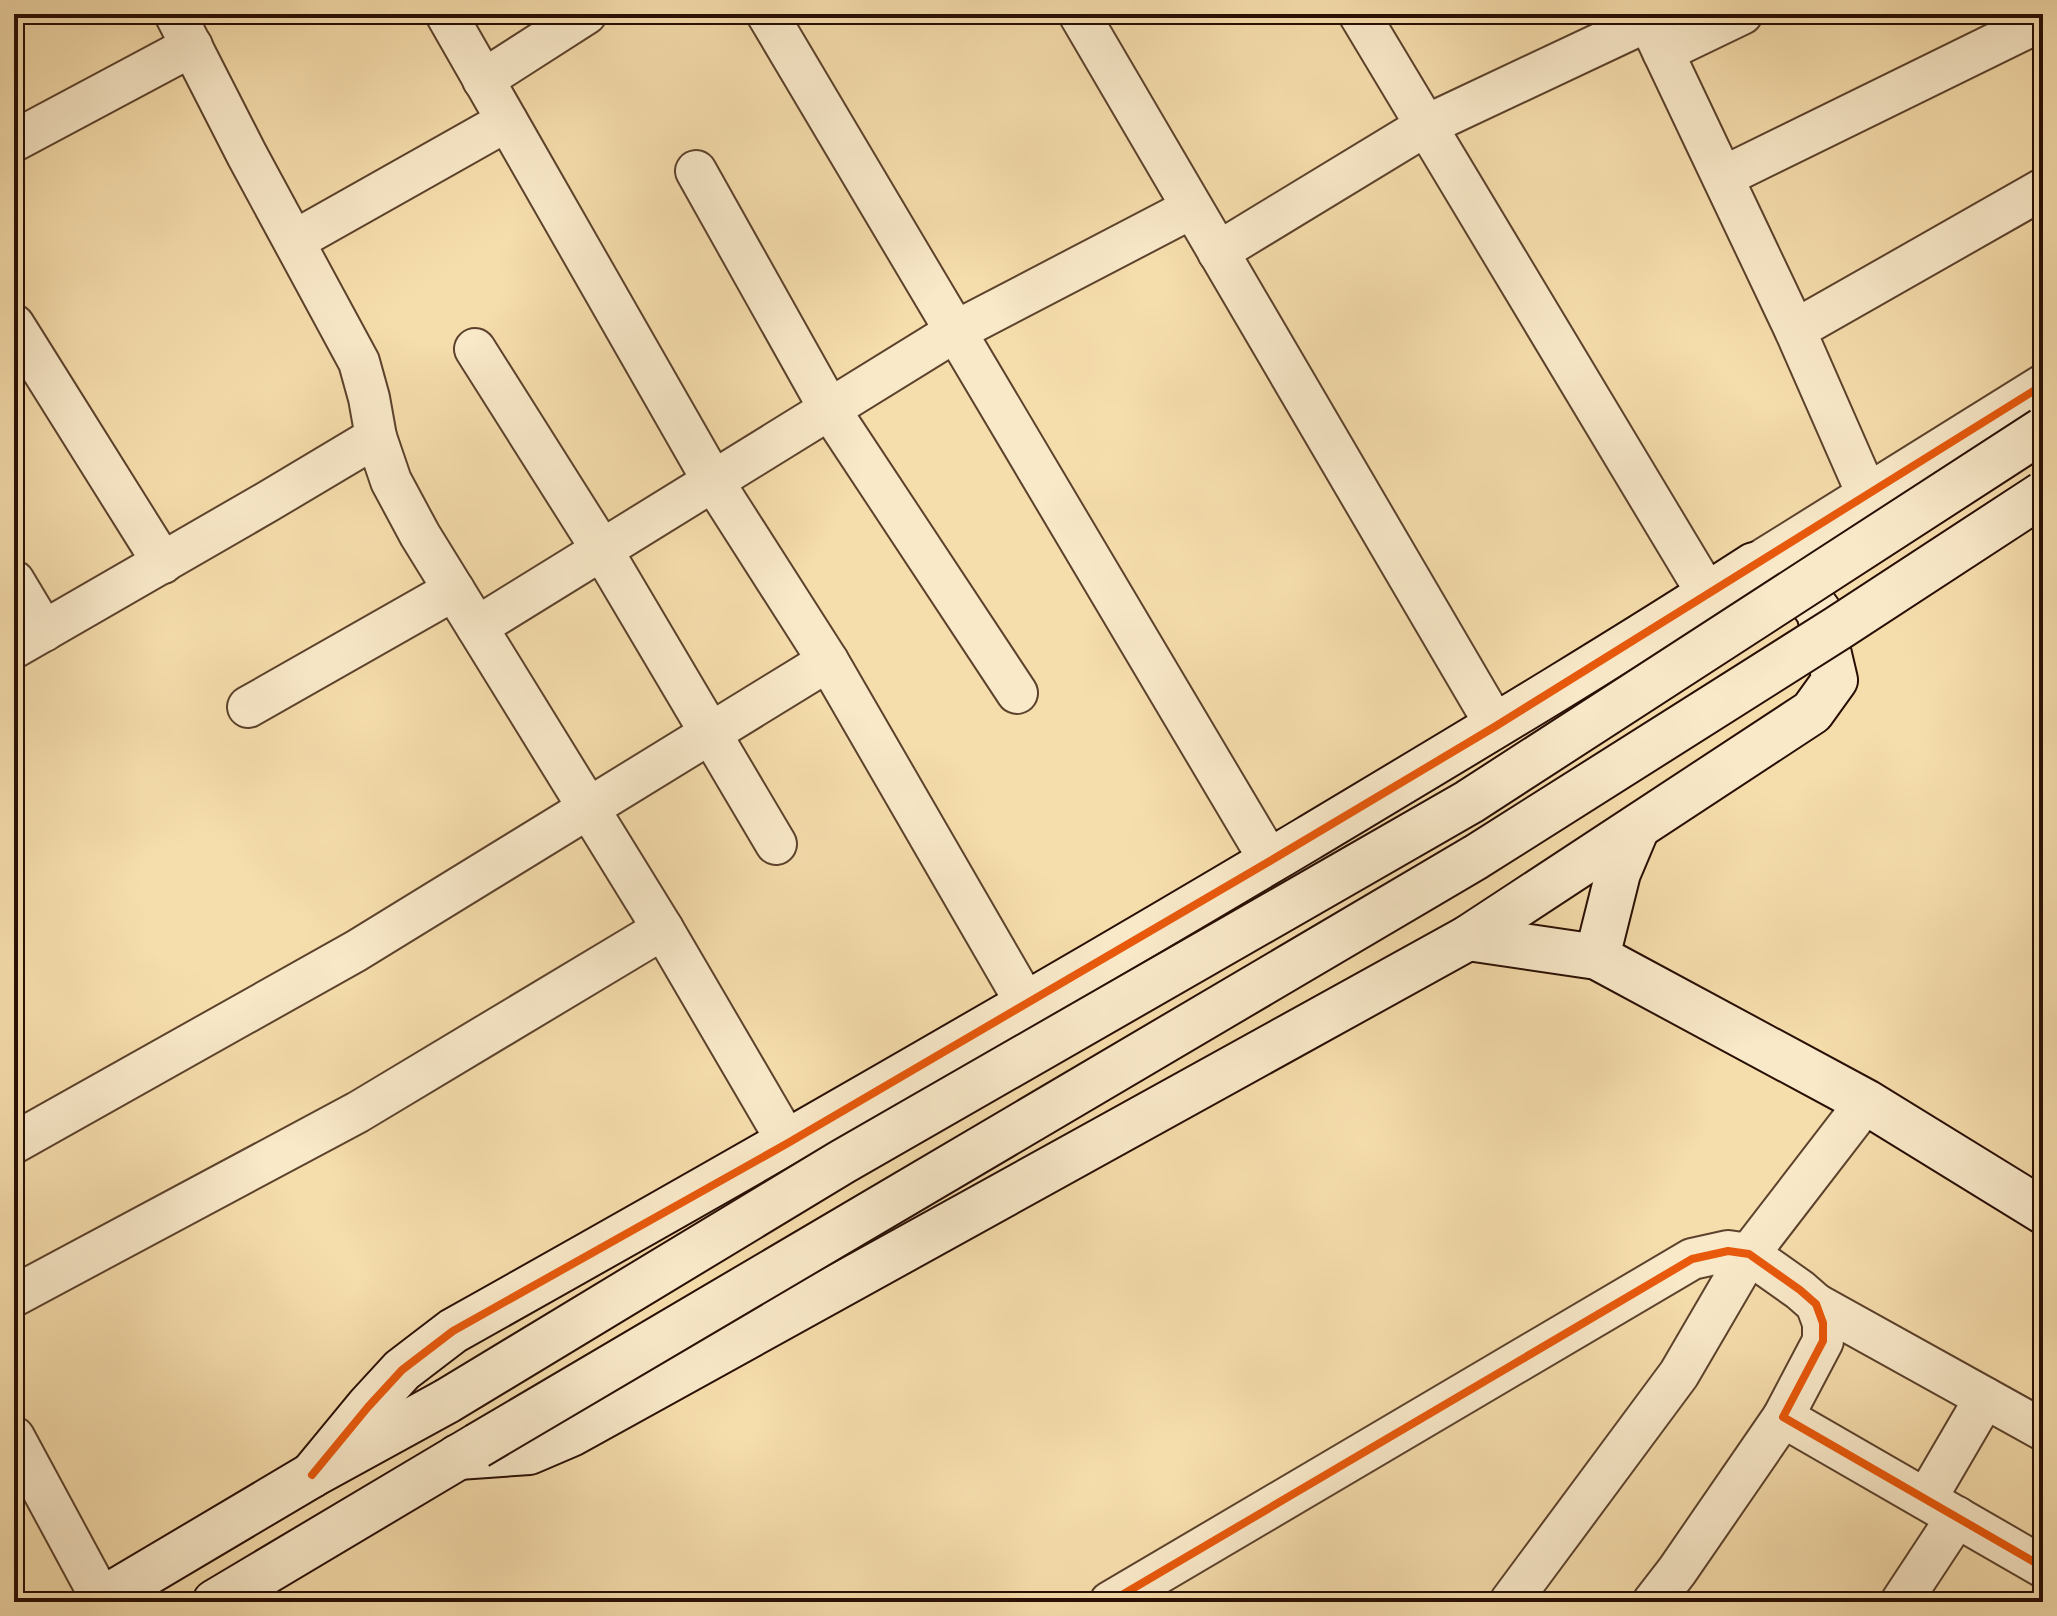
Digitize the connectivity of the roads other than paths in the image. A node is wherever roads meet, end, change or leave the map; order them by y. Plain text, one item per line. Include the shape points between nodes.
1 (446, 14) edge
2 (586, 14) edge
3 (767, 14) edge
4 (1079, 14) edge
5 (1359, 14) edge
6 (1742, 14) edge
7 (2043, 20) edge
8 (1652, 29) edge
9 (184, 30) edge
10 (483, 80) junction
11 (507, 121) junction
12 (1427, 125) junction
13 (14, 141) edge
14 (696, 171) dead end
15 (1723, 177) junction
16 (2043, 189) edge
17 (1192, 208) junction
18 (294, 241) junction
19 (1218, 252) junction
20 (14, 325) edge
21 (1795, 330) junction
22 (956, 331) junction
23 (475, 349) dead end
24 (2043, 385) edge
25 (830, 410) junction
26 (2043, 430) edge
27 (376, 437) junction
28 (713, 481) junction
29 (1867, 494) junction
30 (2043, 494) edge
31 (602, 550) junction
32 (163, 563) junction
33 (1754, 565) junction
34 (14, 581) edge
35 (454, 590) junction
36 (1708, 595) junction
37 (477, 627) junction
38 (29, 640) edge
39 (828, 661) junction
40 (1017, 693) dead end
41 (248, 707) dead end
42 (1496, 726) junction
43 (710, 733) junction
44 (588, 808) junction
45 (1637, 828) junction
46 (776, 844) dead end
47 (1270, 861) junction
48 (663, 929) junction
49 (1468, 938) junction
50 (1597, 957) junction
51 (1027, 1005) junction
52 (1866, 1102) junction
53 (14, 1143) edge
54 (788, 1143) junction
55 (2043, 1211) edge
56 (1749, 1254) junction
57 (14, 1296) edge
58 (1816, 1304) junction
59 (1985, 1398) junction
60 (1783, 1417) junction
61 (2043, 1430) edge
62 (14, 1437) edge
63 (467, 1452) junction
64 (312, 1475) junction
65 (1941, 1508) junction
66 (2043, 1567) edge
67 (100, 1601) edge
68 (215, 1602) edge
69 (1110, 1602) edge
70 (1510, 1602) edge
71 (1653, 1602) edge
72 (1901, 1602) edge

1 - 10 street
2 - 10 street
3 - 22 street
4 - 17 street
5 - 12 street
6 - 8 street
7 - 15 street
8 - 12 street
8 - 15 street
9 - 13 street
9 - 18 street
10 - 11 street
11 - 18 street
11 - 28 street
12 - 19 street
12 - 36 street
14 - 25 street
15 - 21 street
16 - 21 street
17 - 19 street
17 - 22 street
18 - 27 street via 359,362
19 - 42 street
20 - 32 street
21 - 29 street
22 - 25 street
22 - 47 street
23 - 31 street
24 - 29 street
25 - 28 street
25 - 40 street
26 - 64 main road, bridge via 1469,802 842,1162 447,1401
27 - 32 street
27 - 35 street via 391,481
28 - 31 street
28 - 39 street
29 - 33 street
30 - 63 main road, bridge via 1476,857
31 - 37 street
31 - 43 street
32 - 38 street
33 - 36 main road
33 - 45 main road via 1785,565 1819,612 1835,680 1812,712
34 - 38 street
35 - 37 street
35 - 41 street
36 - 42 main road
37 - 44 street
39 - 43 street
39 - 51 street
42 - 47 main road
43 - 44 street
43 - 46 street
44 - 48 street
44 - 53 street via 356,951
45 - 49 main road
45 - 50 main road via 1618,873
47 - 51 main road
48 - 54 street
48 - 57 street via 358,1112
49 - 50 main road
49 - 63 main road via 571,1434 529,1452
50 - 52 main road
51 - 54 main road
52 - 55 main road
52 - 56 street
54 - 64 main road via 453,1331 402,1370
56 - 58 street
56 - 69 street via 1728,1251 1692,1259
56 - 70 street via 1679,1374
58 - 59 street
58 - 60 street via 1823,1341
59 - 61 street
59 - 65 street
60 - 65 street
60 - 71 street
62 - 67 street
63 - 68 main road
64 - 67 main road
65 - 66 street
65 - 72 street

